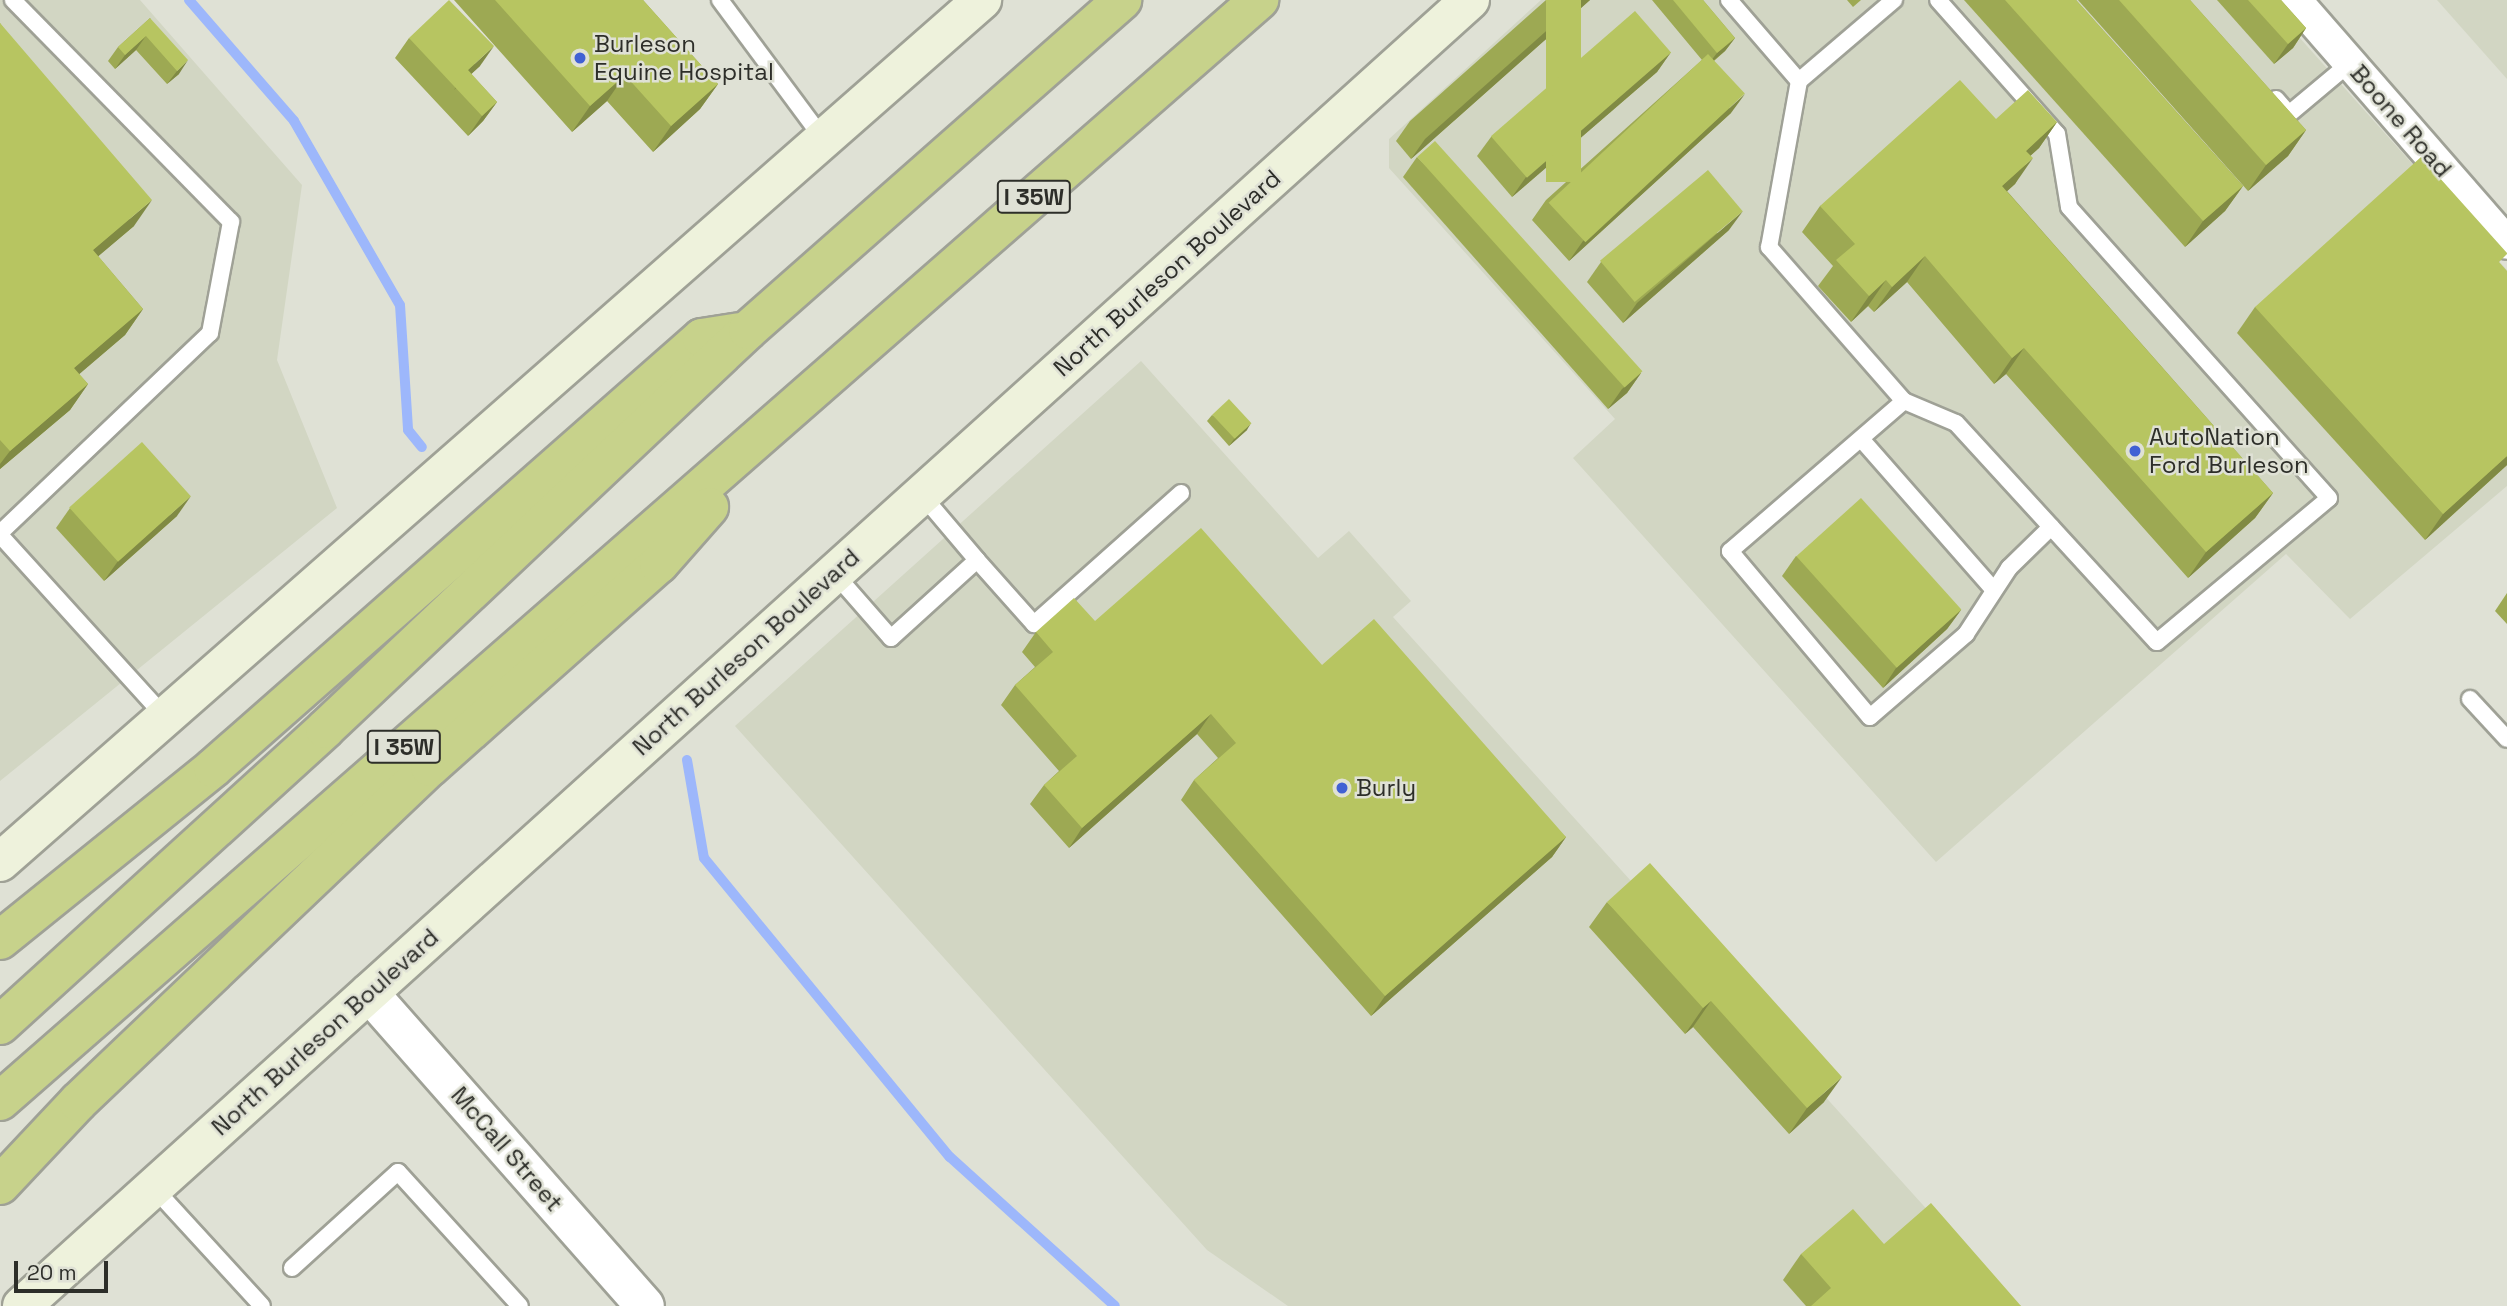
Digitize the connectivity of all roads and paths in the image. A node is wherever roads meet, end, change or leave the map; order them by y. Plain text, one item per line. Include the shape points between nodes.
1 (13, 0) edge
2 (720, 0) edge
3 (982, 0) edge
4 (1122, 0) edge
5 (1259, 0) edge
6 (1470, 0) edge
7 (1729, 0) edge
8 (1894, 0) edge
9 (1938, 0) edge
10 (2295, 0) edge
11 (2350, 63) junction
12 (1798, 81) junction
13 (2263, 85) edge
14 (824, 140) junction
15 (2507, 243) edge
16 (748, 330) junction
17 (808, 394) junction
18 (1904, 401) junction
19 (1862, 440) junction
20 (1181, 493) dead end
21 (921, 494) junction
22 (2052, 527) junction
23 (0, 534) edge
24 (978, 560) junction
25 (834, 572) junction
26 (1993, 589) junction
27 (2470, 699) dead end
28 (166, 718) junction
29 (2507, 739) edge
30 (0, 862) edge
31 (0, 940) edge
32 (369, 993) junction
33 (0, 1025) edge
34 (0, 1101) edge
35 (0, 1185) edge
36 (153, 1187) junction
37 (292, 1268) dead end
38 (639, 1304) edge
39 (22, 1306) edge
40 (262, 1306) edge
41 (520, 1306) edge

1 - 23 lane via 231,222 211,333
2 - 14 lane
3 - 14 main road
4 - 16 highway, I 35W
5 - 17 highway, I 35W
6 - 21 main road, North Burleson Boulevard
7 - 12 lane
8 - 12 lane
9 - 22 lane via 2057,134 2069,207 2329,498 2157,642
10 - 11 street, Boone Road
11 - 13 lane via 2289,114
11 - 15 street, Boone Road
12 - 18 lane via 1769,247
14 - 28 main road
16 - 31 highway via 702,338 213,768
16 - 33 highway, I 35W via 325,729
17 - 34 highway, I 35W
17 - 35 highway via 659,564 430,767 78,1102
18 - 19 lane
18 - 22 lane via 1956,423
19 - 26 lane
19 - 26 lane via 1730,551 1870,717 1966,634
20 - 24 lane via 1034,624
21 - 24 lane
21 - 25 main road, North Burleson Boulevard
22 - 26 lane
23 - 28 lane
24 - 25 lane via 891,638
25 - 32 main road, North Burleson Boulevard
27 - 29 lane
28 - 30 main road
32 - 36 main road, North Burleson Boulevard
32 - 38 street, McCall Street
36 - 39 main road, North Burleson Boulevard
36 - 40 lane
37 - 41 lane via 398,1172

